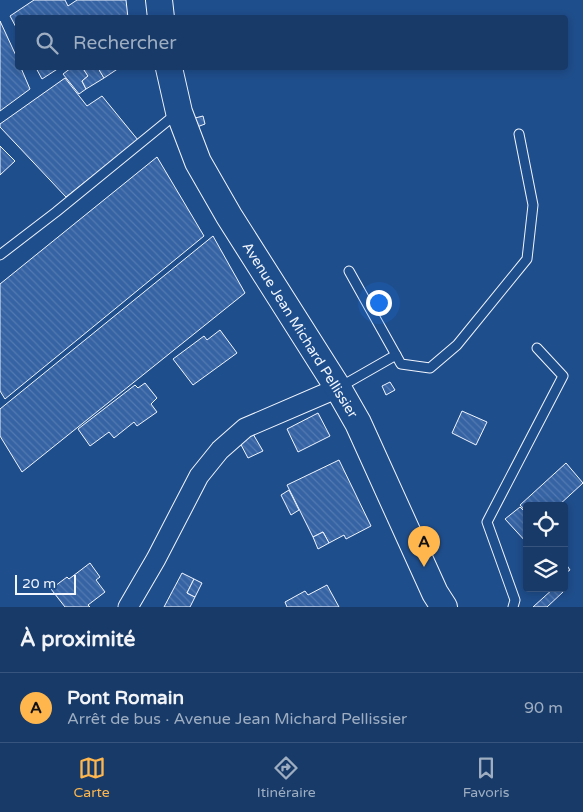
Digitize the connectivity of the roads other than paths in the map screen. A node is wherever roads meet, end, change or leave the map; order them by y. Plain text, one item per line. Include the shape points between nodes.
1 (159, 0) edge
2 (161, 15) edge
3 (169, 70) edge
4 (178, 112) junction
5 (519, 134) dead end
6 (0, 254) edge
7 (349, 271) dead end
8 (537, 348) dead end
9 (396, 355) junction
10 (338, 388) junction
11 (439, 602) edge
12 (128, 607) edge
13 (513, 607) edge

1 - 2 street
3 - 4 street, Avenue Jean Michard Pellissier
4 - 6 lane
4 - 10 street, Avenue Jean Michard Pellissier via 198,162
5 - 9 lane via 533,205 527,259 457,345 430,368 401,364
7 - 9 lane
8 - 13 lane via 563,376 487,522 515,600
9 - 10 lane
10 - 11 street, Avenue Jean Michard Pellissier via 370,448
10 - 12 street via 245,428 220,450 199,476

